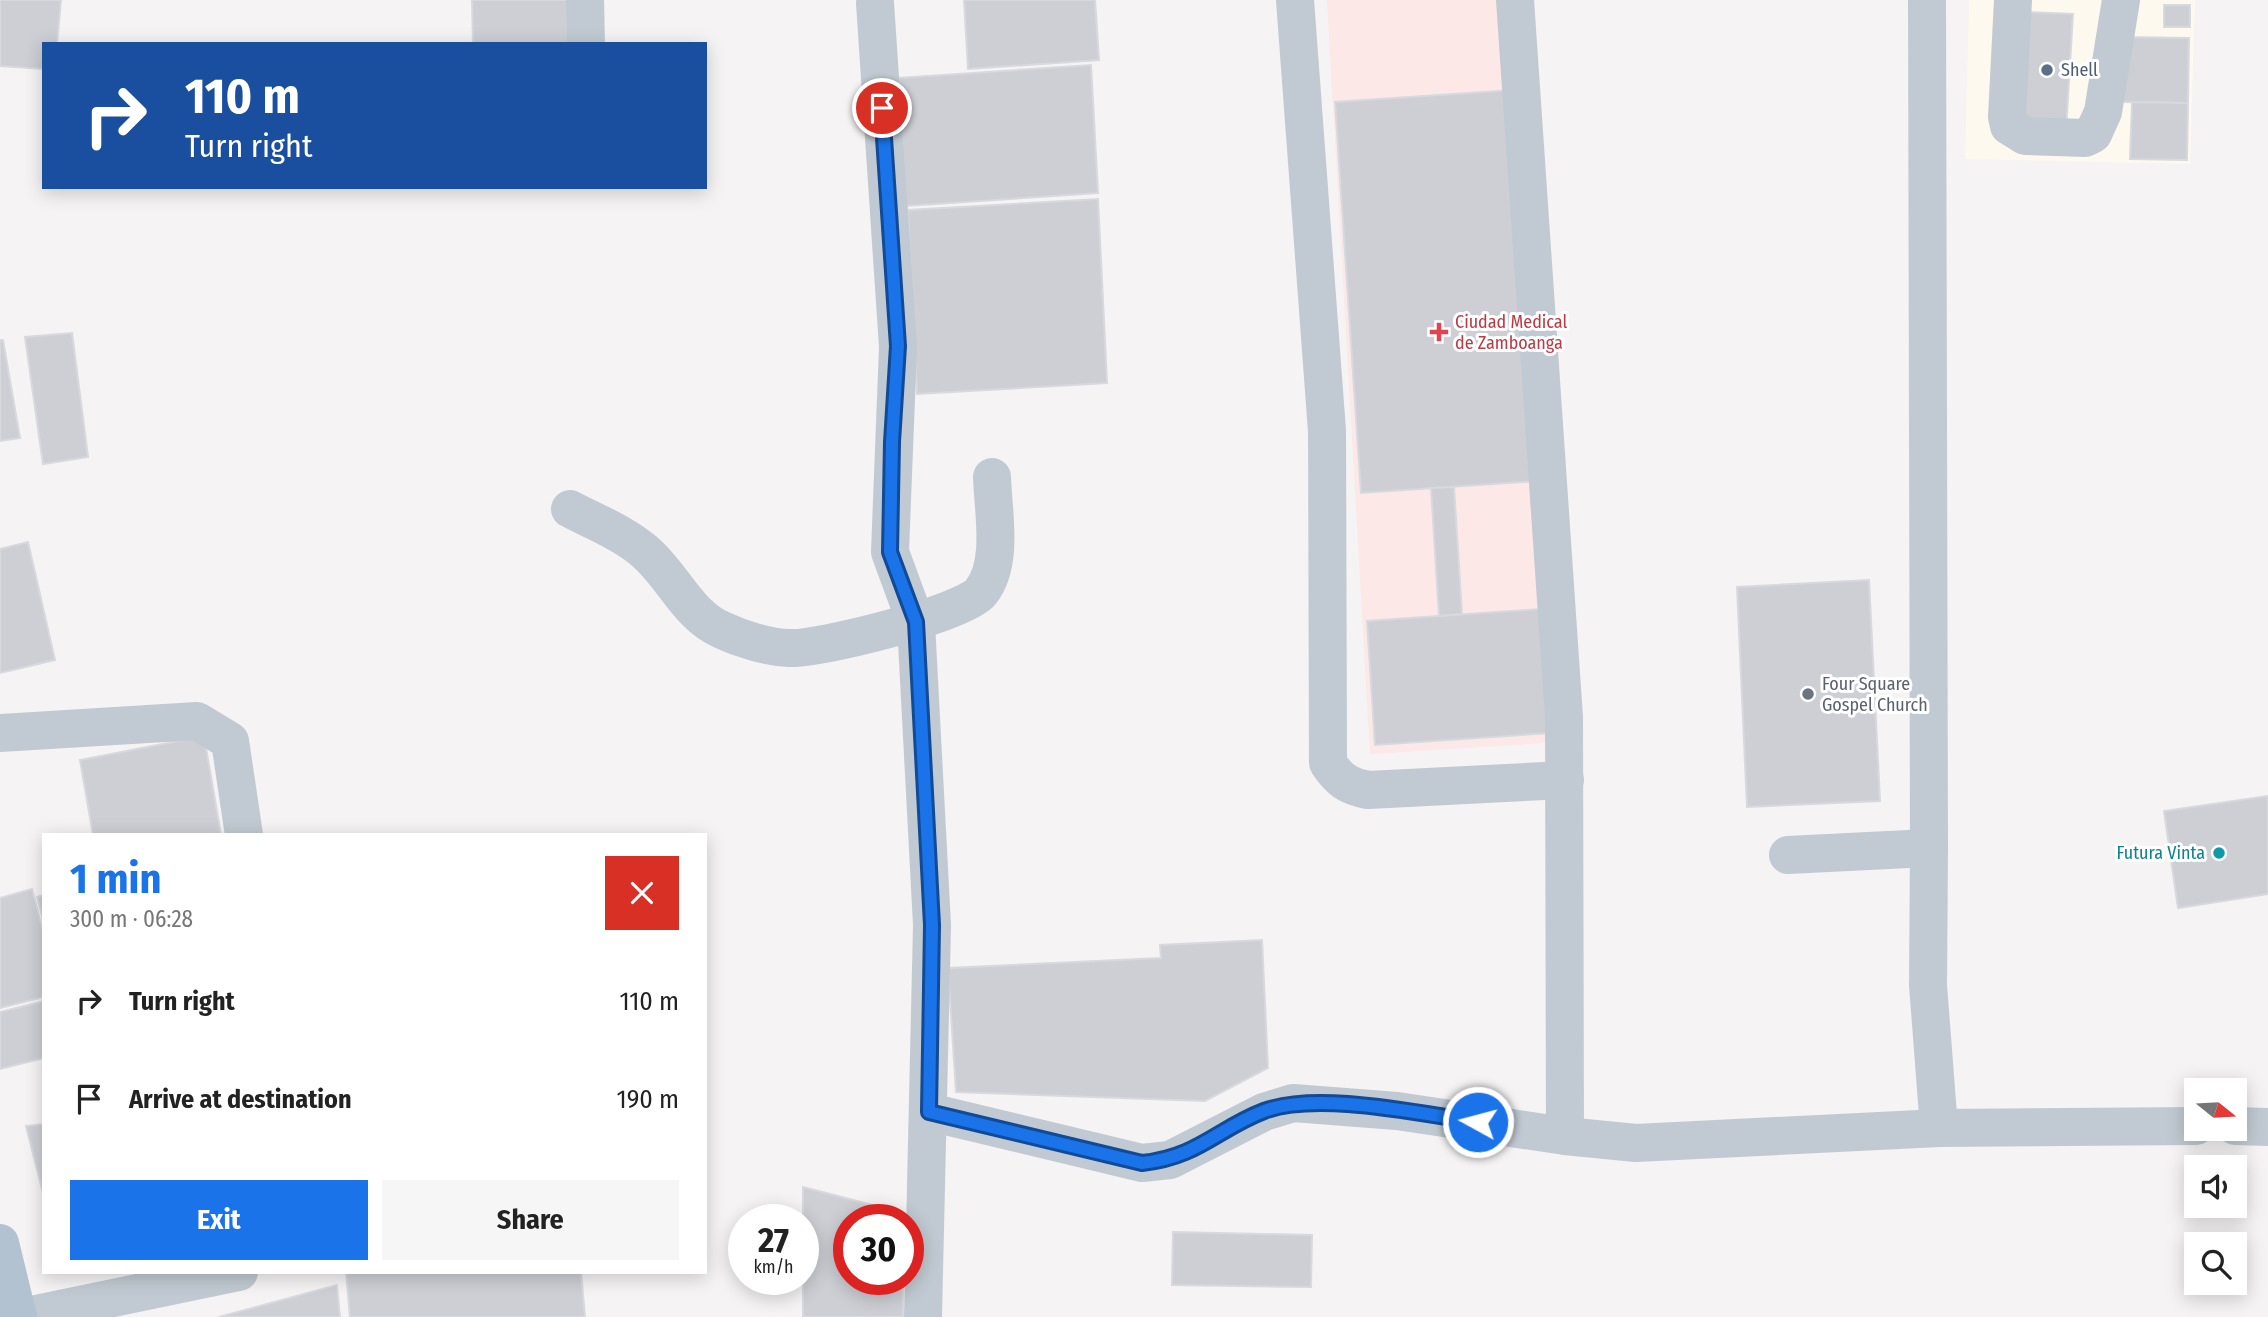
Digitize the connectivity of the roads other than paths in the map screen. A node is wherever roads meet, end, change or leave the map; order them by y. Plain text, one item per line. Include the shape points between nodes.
1 (585, 0) edge
2 (1295, 0) edge
3 (1515, 0) edge
4 (1927, 0) edge
5 (2013, 0) edge
6 (2121, 0) edge
7 (875, 2) dead end
8 (586, 42) edge
9 (992, 477) dead end
10 (570, 509) dead end
11 (916, 622) junction
12 (0, 733) edge
13 (1565, 780) junction
14 (244, 833) edge
15 (1929, 848) junction
16 (1788, 855) dead end
17 (929, 1112) junction
18 (2184, 1126) edge
19 (2247, 1126) edge
20 (2268, 1127) edge
21 (1939, 1128) junction
22 (1565, 1136) junction
23 (0, 1243) edge
24 (229, 1274) edge
25 (19, 1317) edge
26 (923, 1317) edge

1 - 8 street
2 - 13 street via 1326,431 1328,763 1350,786 1368,790
3 - 13 street
4 - 15 street
5 - 6 street via 2010,126 2025,136 2085,138 2093,134 2103,112
7 - 11 street via 898,346 890,552
9 - 11 street via 994,558 981,594 963,606
10 - 11 street via 644,550 696,612 719,629 744,639 790,649
11 - 17 street via 932,925
12 - 14 street via 197,721 230,741
13 - 22 street
15 - 16 street
15 - 21 street via 1928,985
17 - 22 street via 1142,1163 1170,1160 1264,1112 1293,1103 1410,1113
17 - 26 street
18 - 21 street
19 - 20 street
21 - 22 street via 1636,1143
23 - 25 main road
24 - 25 street

